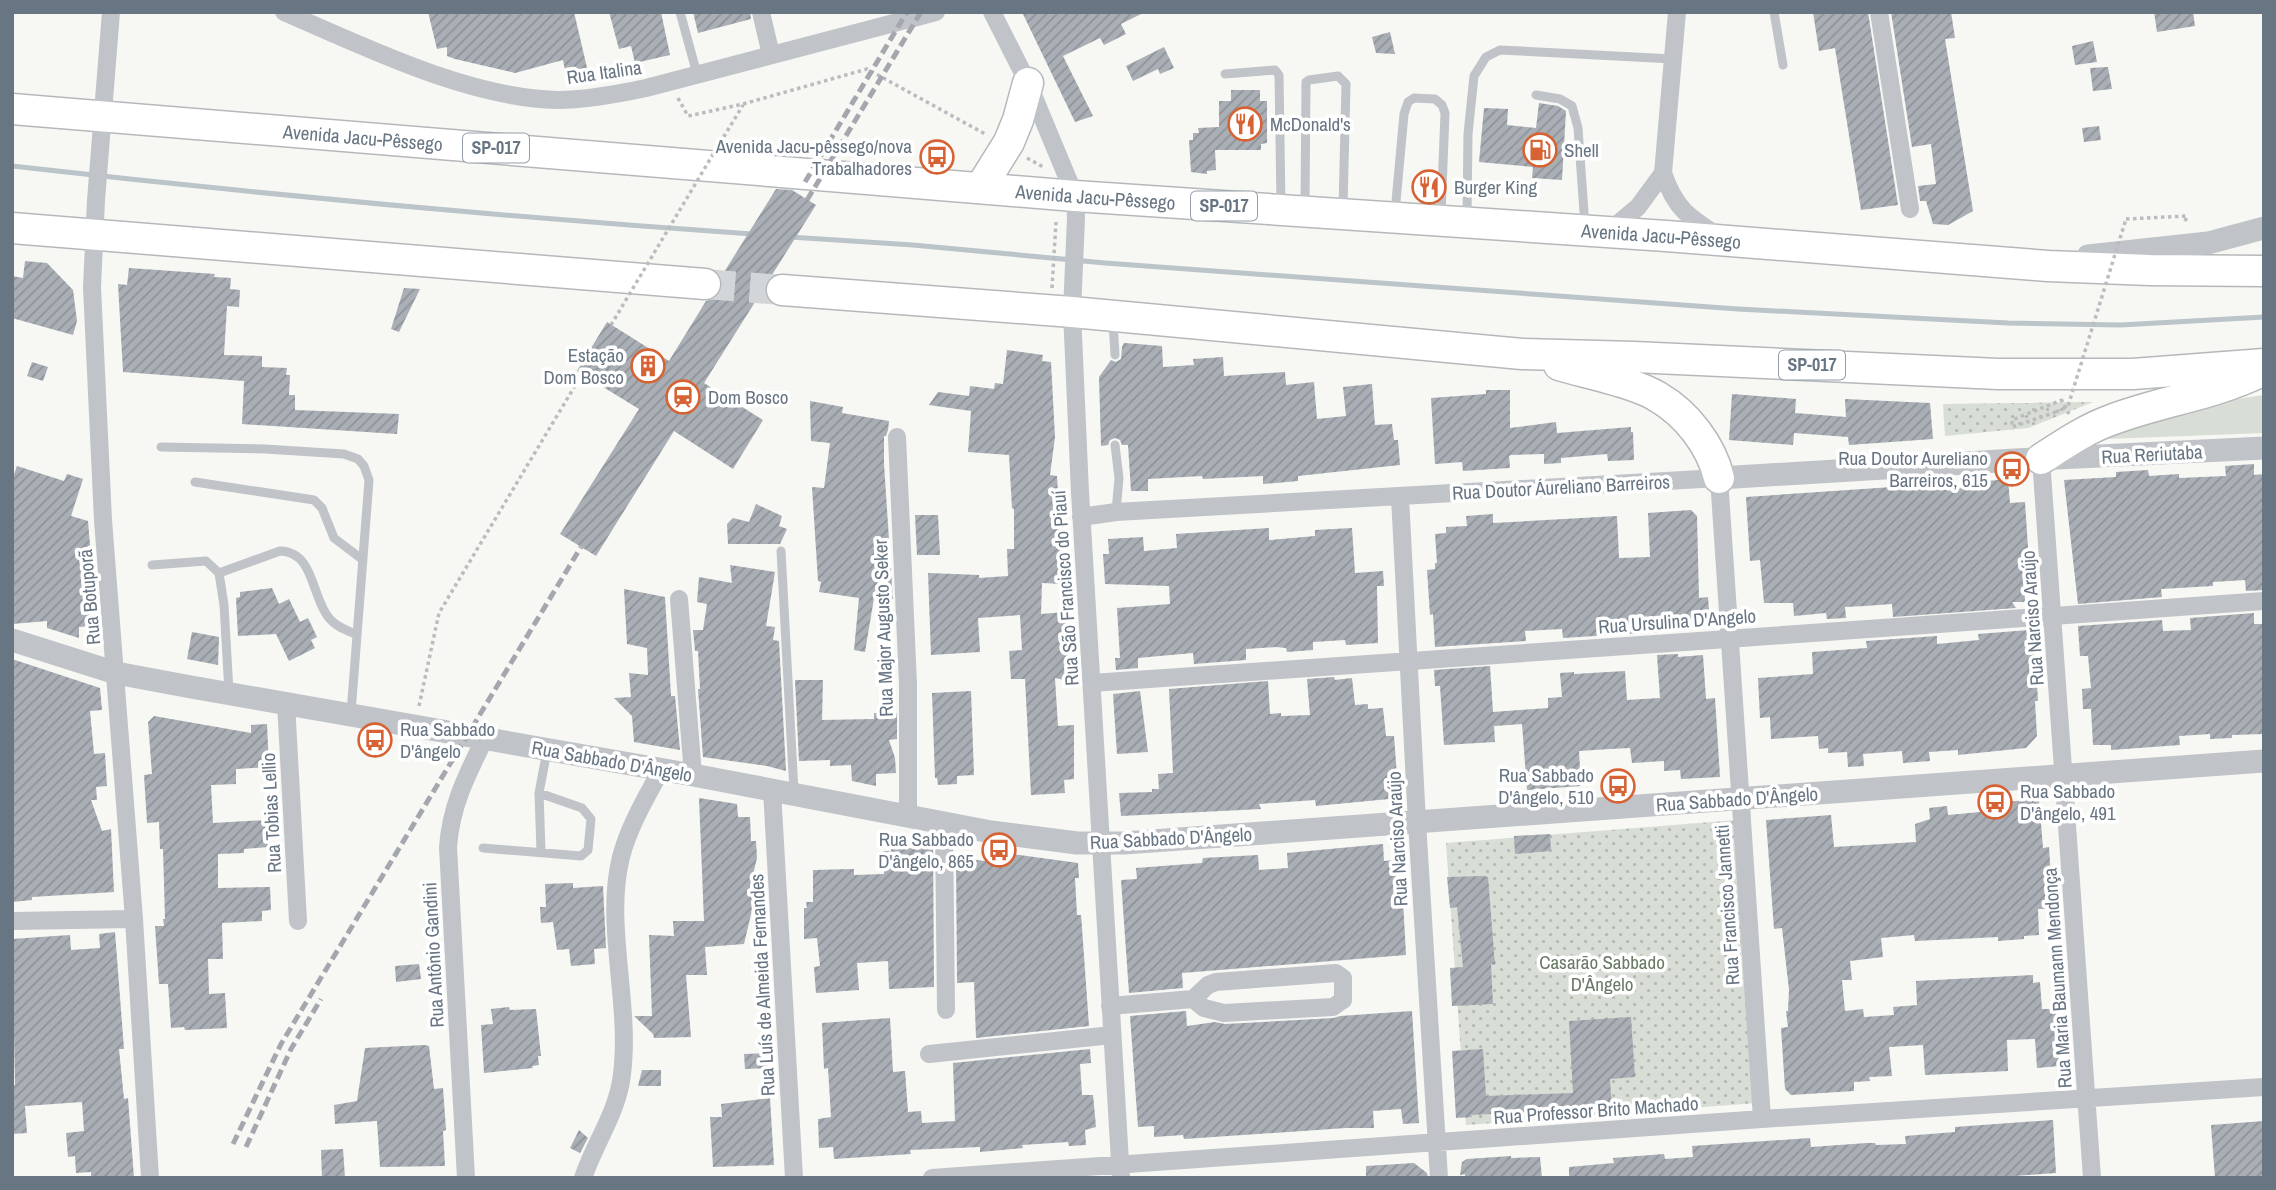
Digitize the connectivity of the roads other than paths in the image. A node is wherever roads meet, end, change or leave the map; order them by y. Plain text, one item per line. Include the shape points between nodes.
1 (111, 12) edge
2 (284, 12) edge
3 (680, 12) edge
4 (761, 12) edge
5 (936, 12) edge
6 (992, 12) edge
7 (1677, 12) edge
8 (1774, 12) edge
9 (1879, 12) edge
10 (771, 55) junction
11 (1673, 59) junction
12 (1783, 65) dead end
13 (697, 74) junction
14 (1225, 74) dead end
15 (1028, 83) junction
16 (1536, 95) dead end
17 (12, 109) edge
18 (102, 127) junction
19 (1663, 173) junction
20 (981, 187) junction
21 (1068, 203) junction
22 (1910, 209) dead end
23 (1293, 210) junction
24 (1343, 214) junction
25 (1394, 217) junction
26 (1454, 222) junction
27 (12, 228) edge
28 (2264, 228) edge
29 (1596, 232) junction
30 (96, 235) junction
31 (1727, 242) junction
32 (2049, 266) junction
33 (2264, 271) edge
34 (705, 284) tunnel mouth
35 (782, 290) tunnel mouth
36 (1072, 300) junction
37 (1113, 316) junction
38 (1522, 354) junction
39 (1115, 355) dead end
40 (2264, 364) edge
41 (2264, 370) edge
42 (897, 437) dead end
43 (1115, 445) dead end
44 (161, 447) dead end
45 (2264, 448) edge
46 (2041, 458) junction
47 (1719, 478) junction
48 (195, 482) dead end
49 (1400, 497) junction
50 (1116, 512) junction
51 (1081, 517) junction
52 (781, 551) dead end
53 (363, 559) junction
54 (152, 565) dead end
55 (219, 573) junction
56 (679, 599) dead end
57 (2264, 601) edge
58 (2053, 617) junction
59 (357, 635) junction
60 (1730, 639) junction
61 (12, 640) edge
62 (1408, 659) junction
63 (116, 673) junction
64 (1092, 683) junction
65 (229, 694) junction
66 (286, 703) junction
67 (351, 715) junction
68 (485, 738) junction
69 (547, 749) junction
70 (2264, 761) edge
71 (661, 770) junction
72 (692, 775) junction
73 (2064, 775) junction
74 (772, 790) junction
75 (538, 793) junction
76 (794, 794) junction
77 (1741, 798) junction
78 (908, 818) junction
79 (1417, 822) junction
80 (944, 824) junction
81 (1102, 843) junction
82 (483, 848) dead end
83 (541, 851) junction
84 (134, 919) junction
85 (12, 921) edge
86 (298, 921) dead end
87 (1193, 999) junction
88 (1110, 1006) junction
89 (946, 1010) dead end
90 (1112, 1035) junction
91 (929, 1054) dead end
92 (2264, 1087) edge
93 (2086, 1098) junction
94 (1762, 1119) junction
95 (1436, 1143) junction
96 (1120, 1171) edge
97 (150, 1178) edge
98 (466, 1178) edge
99 (583, 1178) edge
100 (794, 1178) edge
101 (932, 1178) edge
102 (1439, 1178) edge
103 (2092, 1178) edge

1 - 18 street, Rua Botuporã
2 - 13 street, Rua Italina via 457,82 520,97 559,100 622,93
3 - 13 lane
4 - 10 street
5 - 10 street, Rua Italina
6 - 15 street, Rua São Francisco do Piauí
7 - 11 street
8 - 12 lane
9 - 22 street
10 - 13 street, Rua Italina
11 - 19 street
11 - 26 lane via 1500,50 1486,57 1474,76
14 - 23 lane via 1275,70 1279,75
15 - 20 highway via 1007,146
15 - 21 street, Rua São Francisco do Piauí
16 - 29 lane via 1572,106
17 - 18 highway, Avenida Jacu-Pêssego / SP-017
18 - 20 highway, Avenida Jacu-Pêssego / SP-017
18 - 30 street, Rua Botuporã
19 - 29 street via 1638,207
19 - 31 street via 1671,196 1684,212
20 - 21 highway, Avenida Jacu-Pêssego / SP-017
21 - 23 highway, Avenida Jacu-Pêssego / SP-017
21 - 36 street, Rua São Francisco do Piauí
23 - 24 highway, Avenida Jacu-Pêssego / SP-017
23 - 24 lane via 1305,86 1309,80 1338,76 1346,84
24 - 25 highway, Avenida Jacu-Pêssego / SP-017
25 - 26 highway, Avenida Jacu-Pêssego / SP-017
25 - 26 lane via 1404,114 1414,98 1435,99 1445,113
26 - 29 highway, Avenida Jacu-Pêssego / SP-017
27 - 30 highway
28 - 32 street via 2208,243 2082,257
29 - 31 highway, Avenida Jacu-Pêssego / SP-017
30 - 34 highway
30 - 63 street, Rua Botuporã via 92,286 97,404
31 - 32 highway, Avenida Jacu-Pêssego / SP-017
32 - 33 highway, Avenida Jacu-Pêssego / SP-017
35 - 36 highway, SP-017
36 - 37 highway, SP-017
36 - 51 street, Rua São Francisco do Piauí
37 - 38 highway, SP-017
37 - 39 lane
38 - 40 highway, SP-017 via 1998,374 2060,387 2133,374
38 - 47 highway via 1657,396 1695,429
41 - 46 highway via 2220,389 2111,420
42 - 78 street, Rua Major Augusto Seker via 908,684
43 - 50 lane via 1119,478
44 - 53 lane via 265,449 358,459 369,480
45 - 46 street, Rua Reriutaba
46 - 47 street, Rua Doutor Áureliano Barreiros
46 - 58 street, Rua Narciso Araújo
47 - 49 street, Rua Doutor Áureliano Barreiros
47 - 60 street, Rua Francisco Jannetti
48 - 53 lane via 314,500 334,538
49 - 50 street, Rua Doutor Áureliano Barreiros
49 - 62 street, Rua Narciso Araújo
50 - 51 street, Rua Doutor Áureliano Barreiros
51 - 64 street, Rua São Francisco do Piauí
52 - 76 lane
53 - 59 lane
54 - 55 lane via 206,561
55 - 59 lane via 291,551 300,557 327,616
55 - 65 lane
56 - 72 street
57 - 58 street, Rua Ursulina D'Angelo
58 - 60 street, Rua Ursulina D'Angelo
58 - 73 street, Rua Narciso Araújo
59 - 67 lane
60 - 62 street, Rua Ursulina D'Angelo
60 - 77 street, Rua Francisco Jannetti
61 - 63 street, Rua Sabbado D'Ângelo
62 - 64 street, Rua Ursulina D'Angelo
62 - 79 street, Rua Narciso Araújo
63 - 65 street, Rua Sabbado D'Ângelo
63 - 84 street, Rua Botuporã
64 - 81 street, Rua São Francisco do Piauí
65 - 66 street, Rua Sabbado D'Ângelo
66 - 67 street, Rua Sabbado D'Ângelo
66 - 86 street, Rua Tobias Lellio
67 - 68 street, Rua Sabbado D'Ângelo
68 - 69 street, Rua Sabbado D'Ângelo
68 - 98 street, Rua Antônio Gandini via 449,822
69 - 71 street, Rua Sabbado D'Ângelo
69 - 75 lane
70 - 73 street, Rua Sabbado D'Ângelo
71 - 72 street, Rua Sabbado D'Ângelo
71 - 99 street via 621,858 617,924 625,1025 622,1074 611,1118
72 - 74 street, Rua Sabbado D'Ângelo
73 - 77 street, Rua Sabbado D'Ângelo
73 - 93 street, Rua Maria Baumann Mendonça
74 - 76 street, Rua Sabbado D'Ângelo
74 - 100 street, Rua Luís de Almeida Fernandes
75 - 83 lane
75 - 83 lane via 582,808 591,819 589,850 581,856
76 - 78 street, Rua Sabbado D'Ângelo
77 - 79 street, Rua Sabbado D'Ângelo
77 - 94 street, Rua Francisco Jannetti
78 - 80 street, Rua Sabbado D'Ângelo
79 - 81 street, Rua Sabbado D'Ângelo
79 - 95 street, Rua Narciso Araújo
80 - 81 street, Rua Sabbado D'Ângelo
80 - 89 street
81 - 88 street, Rua São Francisco do Piauí
82 - 83 lane
84 - 85 street
84 - 97 street, Rua Botuporã
87 - 87 street via 1216,982 1336,973 1343,978 1343,1000 1333,1007 1224,1013 1204,1008
87 - 88 street
88 - 90 street, Rua São Francisco do Piauí
90 - 91 street
90 - 96 street, Rua São Francisco do Piauí
92 - 93 street, Rua Professor Brito Machado
93 - 94 street, Rua Professor Brito Machado
93 - 103 street, Rua Maria Baumann Mendonça
94 - 95 street, Rua Professor Brito Machado
95 - 96 street, Rua Professor Brito Machado
95 - 102 street, Rua Narciso Araújo
96 - 101 street, Rua Professor Brito Machado

